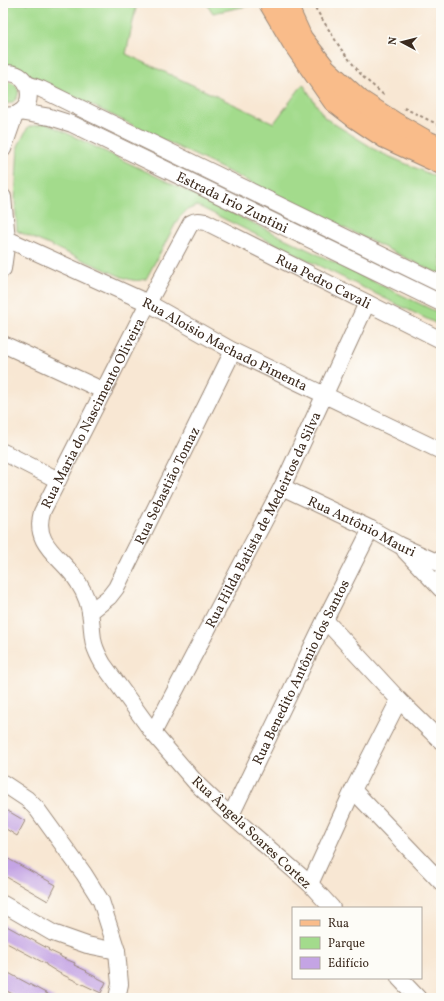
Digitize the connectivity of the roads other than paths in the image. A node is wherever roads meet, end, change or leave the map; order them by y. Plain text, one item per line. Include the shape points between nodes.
1 (269, 3) edge
2 (286, 3) edge
3 (6, 72) edge
4 (26, 84) junction
5 (13, 114) edge
6 (441, 147) edge
7 (3, 149) edge
8 (441, 164) edge
9 (3, 197) edge
10 (206, 222) joint
11 (7, 239) junction
12 (3, 269) edge
13 (441, 284) edge
14 (148, 302) junction
15 (367, 303) junction
16 (441, 303) edge
17 (441, 340) edge
18 (3, 344) edge
19 (233, 352) junction
20 (104, 391) junction
21 (324, 395) junction
22 (441, 451) edge
23 (3, 452) edge
24 (58, 480) junction
25 (282, 487) junction
26 (371, 529) junction
27 (41, 533) joint
28 (399, 545) junction
29 (441, 564) edge
30 (441, 588) edge
31 (90, 612) junction
32 (325, 620) junction
33 (399, 700) junction
34 (153, 734) junction
35 (441, 741) edge
36 (3, 783) edge
37 (353, 790) junction
38 (230, 815) junction
39 (441, 882) edge
40 (310, 884) junction
41 (3, 904) edge
42 (331, 907) edge
43 (117, 951) junction
44 (400, 979) edge
45 (117, 998) edge
46 (418, 998) edge

1 - 8 main road via 292,42 333,101 385,138
2 - 6 main road via 302,38 326,69 360,100 428,142
3 - 4 street, Estrada Irio Zuntini via 23,79
4 - 5 street via 29,90 28,102 25,108
4 - 13 street, Estrada Irio Zuntini via 41,89
5 - 7 street
5 - 16 street, Estrada Irio Zuntini via 50,116 72,124
9 - 11 street
10 - 14 street, Rua Maria do Nascimento Oliveira via 191,223
10 - 15 street, Rua Pedro Cavali
11 - 12 street
11 - 14 street, Rua Aloísio Machado Pimenta
14 - 19 street, Rua Aloísio Machado Pimenta
14 - 20 street, Rua Maria do Nascimento Oliveira
15 - 17 street, Rua Pedro Cavali
15 - 21 street, Rua Hilda Batista de Medeirtos da Silva
18 - 20 street
19 - 21 street, Rua Aloísio Machado Pimenta
19 - 31 street, Rua Sebastião Tomaz via 116,588
20 - 24 street, Rua Maria do Nascimento Oliveira
21 - 22 street, Rua Aloísio Machado Pimenta
21 - 25 street, Rua Hilda Batista de Medeirtos da Silva
23 - 24 street
24 - 27 street, Rua Maria do Nascimento Oliveira via 42,512
25 - 26 street, Rua Antônio Mauri
25 - 34 street, Rua Hilda Batista de Medeirtos da Silva
26 - 28 street, Rua Antônio Mauri
26 - 32 street, Rua Benedito Antônio dos Santos
27 - 31 street, Rua Ângela Soares Cortez via 48,548 78,582
28 - 29 street, Rua Antônio Mauri
28 - 30 street
31 - 34 street, Rua Ângela Soares Cortez via 94,644 103,664
32 - 33 street
32 - 38 street, Rua Benedito Antônio dos Santos
33 - 35 street
33 - 37 street
34 - 38 street, Rua Ângela Soares Cortez via 197,784
36 - 43 street via 37,809 94,889 101,901
37 - 39 street
37 - 40 street
38 - 40 street, Rua Ângela Soares Cortez
40 - 42 street, Rua Ângela Soares Cortez
41 - 43 street via 53,933 87,945
43 - 45 street via 120,984
44 - 46 street

